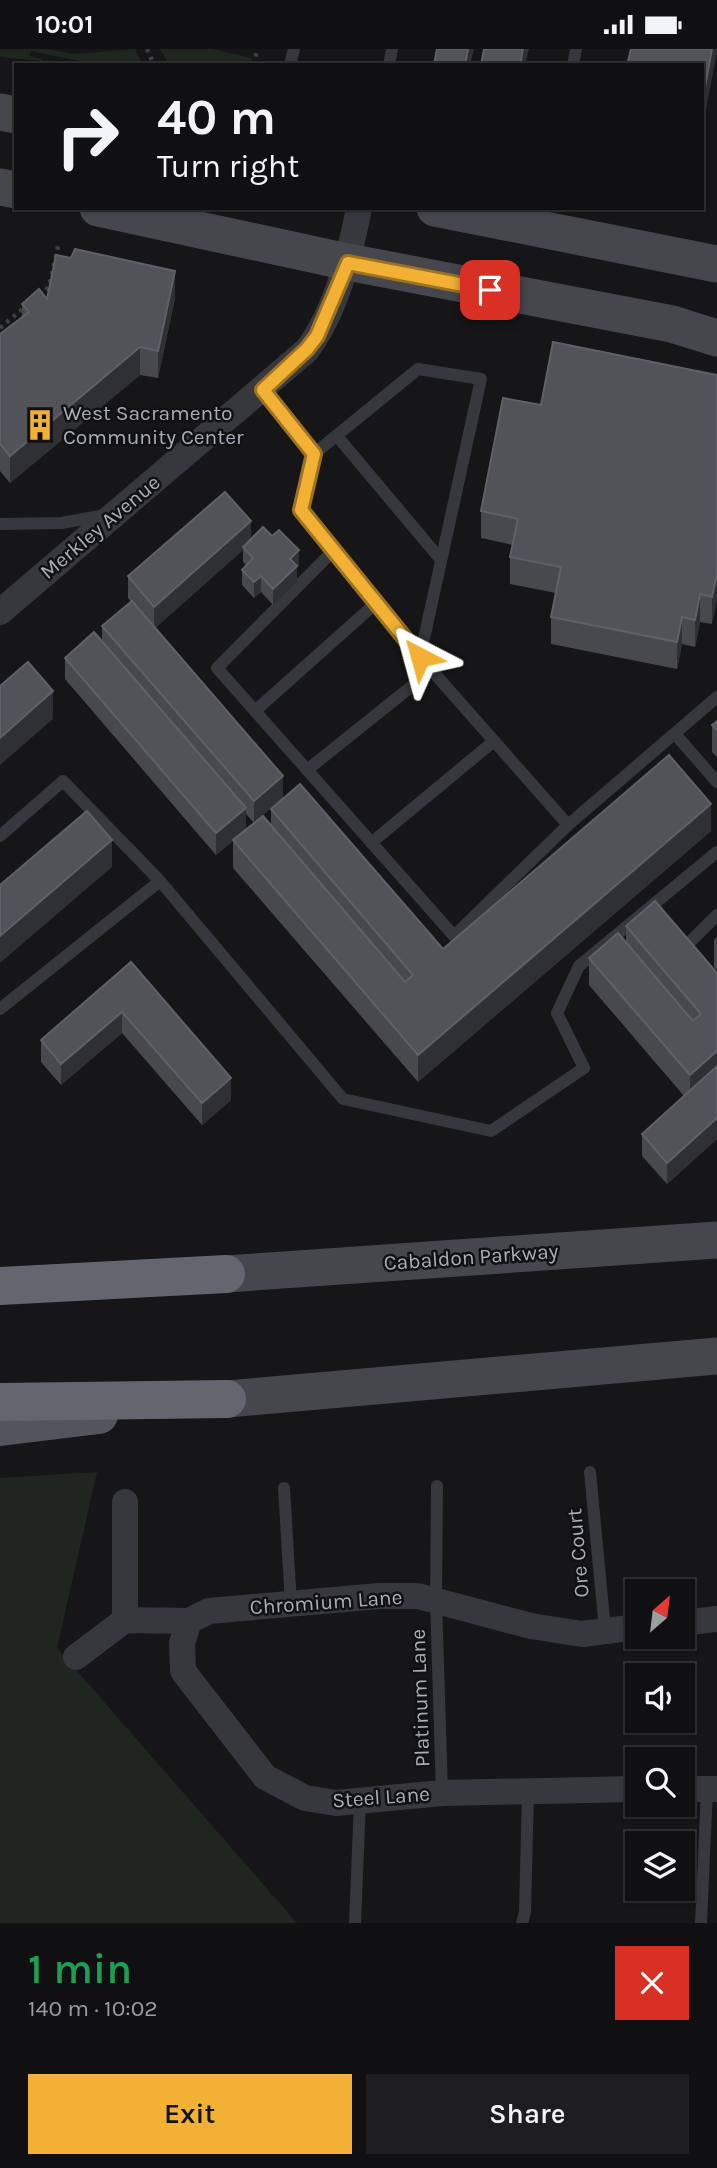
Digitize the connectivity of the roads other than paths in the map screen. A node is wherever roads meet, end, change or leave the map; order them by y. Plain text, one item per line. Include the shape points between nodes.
1 (107, 210) edge
2 (359, 210) edge
3 (448, 210) edge
4 (348, 263) junction
5 (717, 263) edge
6 (717, 338) edge
7 (263, 390) junction
8 (337, 436) junction
9 (314, 454) junction
10 (116, 514) junction
11 (0, 524) edge
12 (334, 550) junction
13 (441, 560) junction
14 (376, 603) junction
15 (0, 612) edge
16 (420, 657) junction
17 (432, 670) junction
18 (717, 697) edge
19 (256, 711) junction
20 (674, 734) junction
21 (494, 741) junction
22 (307, 770) junction
23 (717, 782) edge
24 (568, 825) junction
25 (0, 836) edge
26 (371, 843) junction
27 (717, 852) edge
28 (160, 881) junction
29 (717, 915) edge
30 (701, 963) edge
31 (0, 1009) edge
32 (717, 1240) edge
33 (0, 1267) edge
34 (226, 1274) junction
35 (0, 1286) edge
36 (717, 1356) edge
37 (227, 1399) junction
38 (0, 1402) edge
39 (0, 1426) edge
40 (590, 1472) dead end
41 (437, 1486) dead end
42 (284, 1488) dead end
43 (125, 1503) dead end
44 (436, 1601) junction
45 (291, 1603) junction
46 (717, 1619) edge
47 (125, 1620) junction
48 (189, 1621) junction
49 (695, 1622) edge
50 (625, 1628) edge
51 (605, 1630) junction
52 (76, 1657) dead end
53 (625, 1789) edge
54 (702, 1789) edge
55 (527, 1791) junction
56 (442, 1793) junction
57 (360, 1801) junction
58 (355, 1923) edge
59 (522, 1923) edge
60 (701, 1923) edge

1 - 4 main road
2 - 4 street, Merkley Avenue
3 - 5 main road via 542,224
4 - 6 main road via 672,324
4 - 7 street, Merkley Avenue via 317,336
7 - 9 lane
7 - 10 street, Merkley Avenue
8 - 9 lane
8 - 13 lane
8 - 13 lane via 418,369 481,379
9 - 12 lane via 301,510
10 - 11 lane via 62,523
10 - 15 street, Merkley Avenue
12 - 14 lane
12 - 19 lane via 217,668
13 - 16 lane
14 - 16 lane
14 - 19 lane
16 - 17 lane
17 - 21 lane
17 - 22 lane
18 - 20 lane
19 - 22 lane
20 - 23 lane
20 - 24 lane
21 - 24 lane
21 - 26 lane
22 - 26 lane
24 - 26 lane via 454,936
25 - 28 lane via 63,781
27 - 28 lane via 579,966 557,1013 584,1068 491,1131 343,1099
28 - 31 lane
29 - 30 lane via 686,946
32 - 34 main road, Cabaldon Parkway
33 - 34 main road
34 - 35 highway
36 - 37 main road
37 - 38 highway
37 - 39 main road
40 - 51 lane, Ore Court
41 - 44 lane, Platinum Lane
42 - 45 lane
43 - 47 street
44 - 45 street, Chromium Lane via 379,1596
44 - 51 street, Chromium Lane via 531,1626 582,1634
44 - 56 lane, Platinum Lane
45 - 48 street, Chromium Lane via 209,1611
46 - 49 street
47 - 48 street, Chromium Lane
47 - 52 street
48 - 57 street, Steel Lane via 182,1643 183,1671 265,1776 305,1798
50 - 51 street, Chromium Lane
53 - 55 street, Steel Lane
54 - 60 lane
55 - 56 street, Steel Lane
55 - 59 lane
56 - 57 street, Steel Lane
57 - 58 lane

